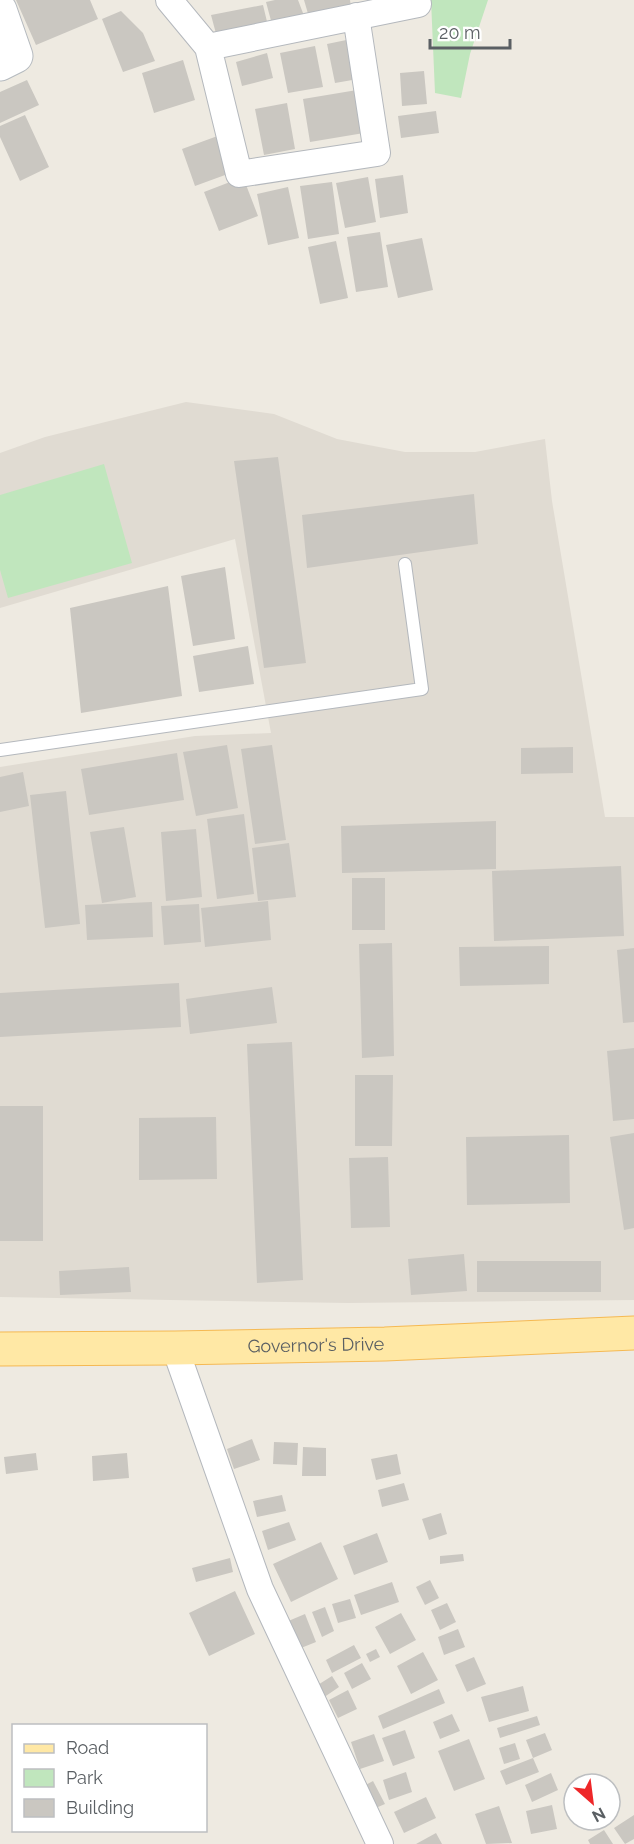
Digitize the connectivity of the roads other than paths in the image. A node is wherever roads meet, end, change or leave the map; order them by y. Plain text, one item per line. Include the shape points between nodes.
1 (169, 0) edge
2 (418, 4) dead end
3 (0, 10) edge
4 (356, 16) junction
5 (208, 47) junction
6 (0, 64) edge
7 (405, 564) dead end
8 (0, 750) edge
9 (634, 1333) edge
10 (0, 1348) edge
11 (175, 1348) junction
12 (380, 1844) edge

1 - 5 street
2 - 4 street
3 - 6 street via 16,56
4 - 5 street
4 - 5 street via 377,153 239,174
7 - 8 lane via 422,689
9 - 11 main road, Governor's Drive
10 - 11 main road, Governor's Drive
11 - 12 street via 260,1589

